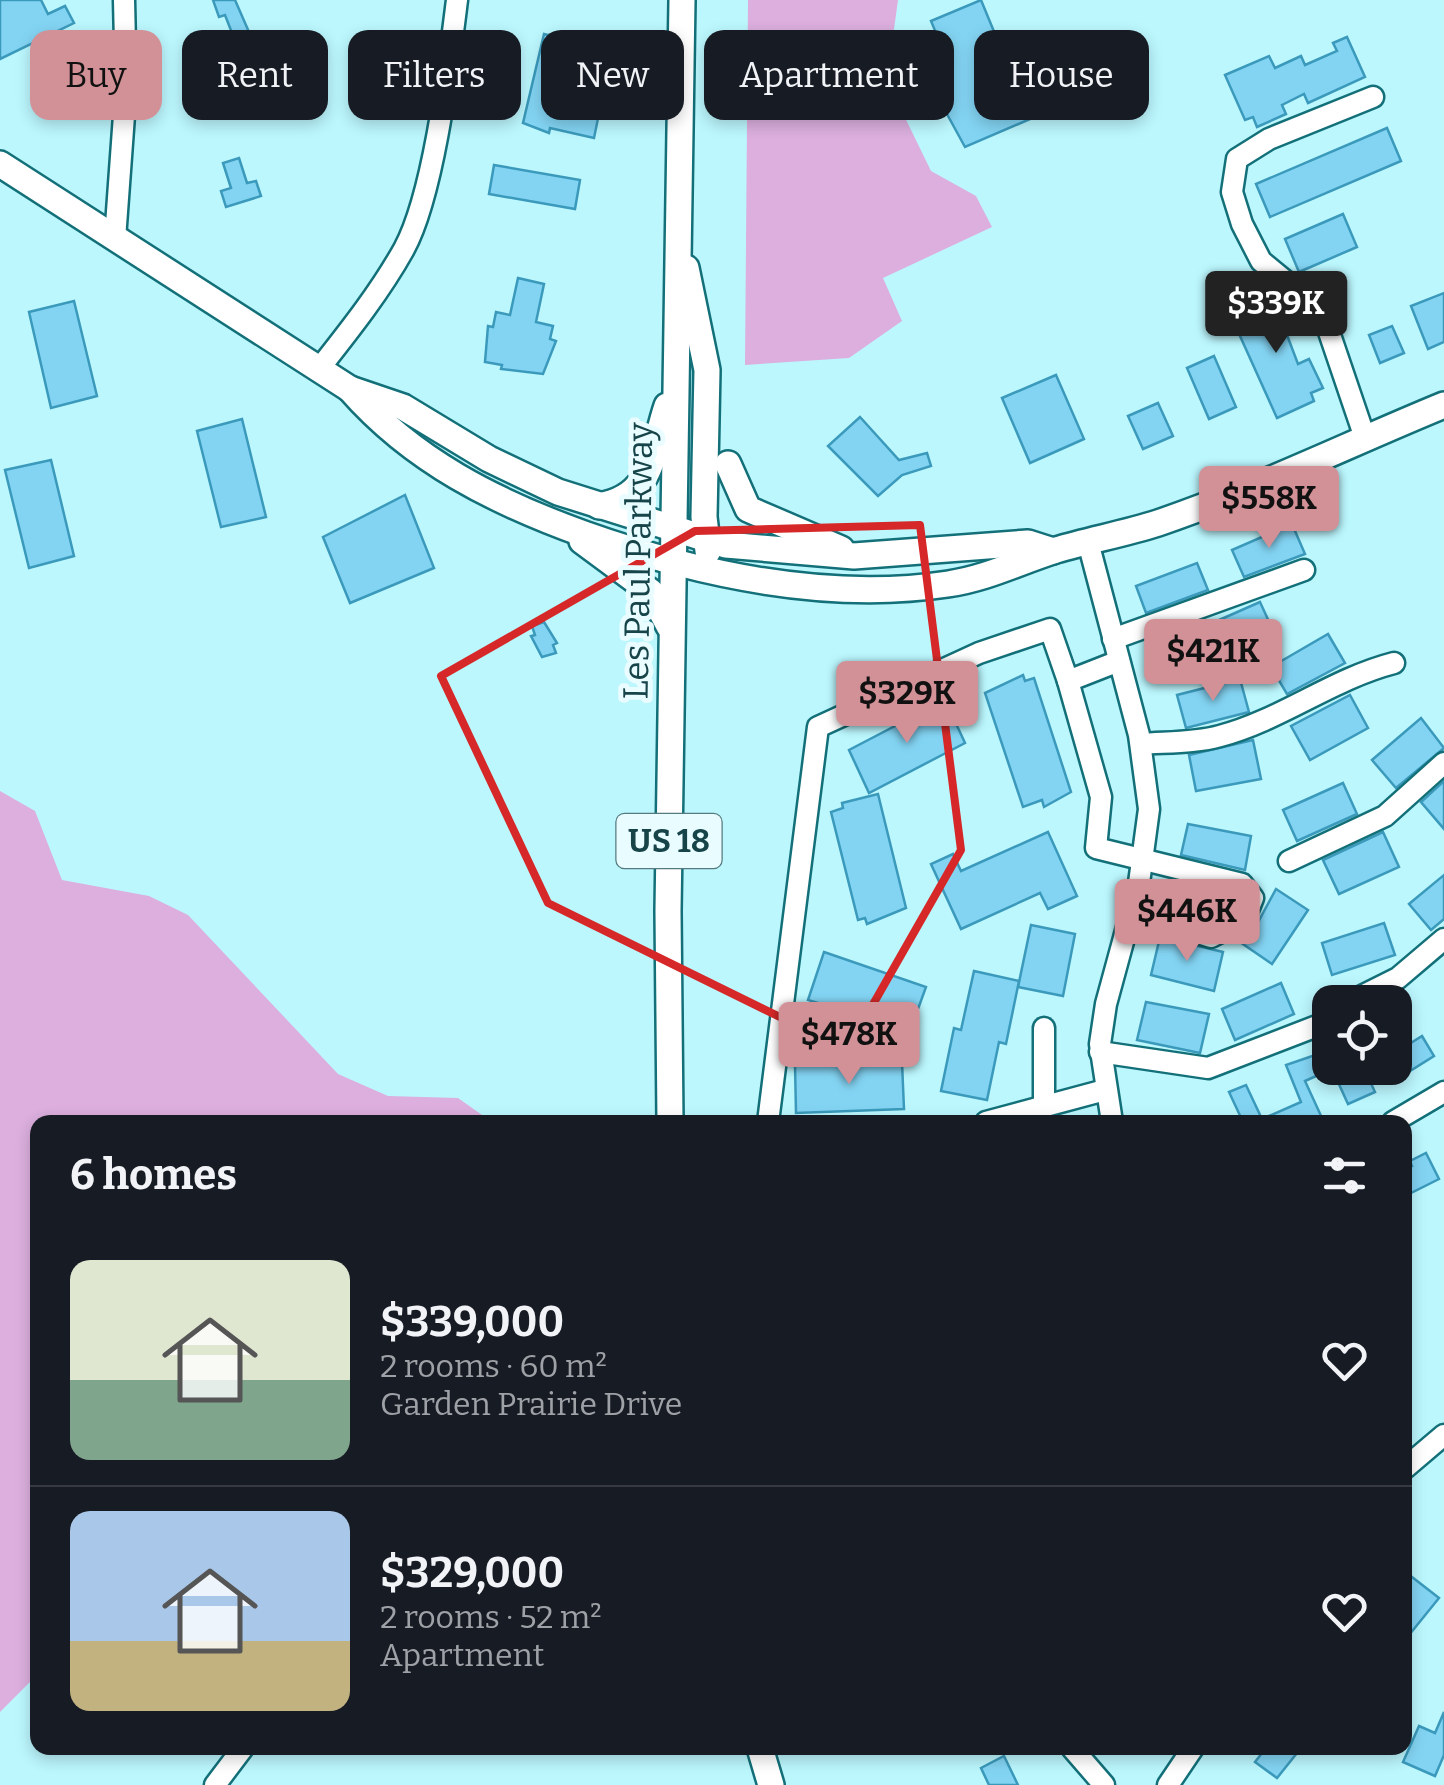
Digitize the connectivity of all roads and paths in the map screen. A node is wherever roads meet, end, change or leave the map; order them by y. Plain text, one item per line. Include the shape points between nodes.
1 (124, 0) edge
2 (457, 0) edge
3 (682, 0) edge
4 (1372, 98) dead end
5 (0, 164) edge
6 (676, 225) junction
7 (115, 239) junction
8 (319, 370) junction
9 (675, 382) junction
10 (350, 389) junction
11 (1444, 405) edge
12 (1365, 438) junction
13 (728, 464) dead end
14 (599, 506) junction
15 (562, 526) junction
16 (674, 530) junction
17 (716, 542) junction
18 (1088, 542) junction
19 (1053, 551) junction
20 (854, 556) junction
21 (673, 560) junction
22 (699, 567) junction
23 (1304, 570) dead end
24 (726, 574) junction
25 (672, 635) junction
26 (1113, 639) junction
27 (1119, 661) junction
28 (1394, 663) dead end
29 (1068, 681) junction
30 (1141, 744) junction
31 (1444, 763) edge
32 (1143, 861) junction
33 (1290, 861) dead end
34 (1131, 913) junction
35 (1444, 939) edge
36 (1384, 985) edge
37 (1044, 1028) dead end
38 (1312, 1028) edge
39 (1100, 1052) junction
40 (1105, 1090) junction
41 (1444, 1092) edge
42 (1044, 1105) junction
43 (670, 1115) edge
44 (769, 1115) edge
45 (1010, 1115) edge
46 (1110, 1115) edge
47 (1405, 1115) edge
48 (1444, 1435) edge
49 (1412, 1462) edge
50 (238, 1755) edge
51 (762, 1755) edge
52 (1078, 1755) edge
53 (1188, 1755) edge
54 (215, 1785) edge
55 (771, 1785) edge
56 (1104, 1785) edge
57 (1168, 1785) edge

1 - 7 street via 126,88
2 - 8 street via 412,231
3 - 6 main road, Les Paul Parkway / US 18
4 - 12 street via 1237,159 1232,192 1260,261 1301,294 1328,329
5 - 7 main road
6 - 9 main road, Les Paul Parkway / US 18
6 - 17 main road via 706,370
7 - 8 main road
8 - 10 main road
9 - 14 main road via 641,488 622,502
9 - 16 main road, Les Paul Parkway / US 18
10 - 14 main road via 403,407 489,460
10 - 15 main road via 416,452
11 - 12 main road
12 - 18 main road via 1159,523
13 - 20 main road via 748,509
14 - 16 main road
15 - 21 main road
15 - 25 main road via 651,592
16 - 17 main road
16 - 21 main road, Les Paul Parkway / US 18
16 - 22 main road via 692,545
17 - 20 main road
17 - 24 main road via 709,555
18 - 19 main road
18 - 26 street
19 - 20 main road via 1028,543
19 - 24 main road via 1002,574 945,585 858,587
21 - 22 main road
21 - 25 main road, Les Paul Parkway / US 18
22 - 24 main road
23 - 26 street
25 - 43 main road, Les Paul Parkway / US 18
26 - 27 street
27 - 29 street
27 - 30 street
28 - 30 street via 1218,737
29 - 32 street via 1101,797 1096,848
29 - 44 street via 1050,629 978,653 818,726
30 - 32 street via 1149,809
31 - 33 street via 1384,816
32 - 34 street
32 - 34 street via 1242,884 1252,908 1234,929 1212,938
34 - 39 street
35 - 36 street
37 - 42 street
38 - 39 street via 1208,1068
39 - 40 street
40 - 42 street
40 - 46 street
41 - 47 street
42 - 45 street
48 - 49 street
50 - 54 street
51 - 55 main road
52 - 56 street
53 - 57 street

